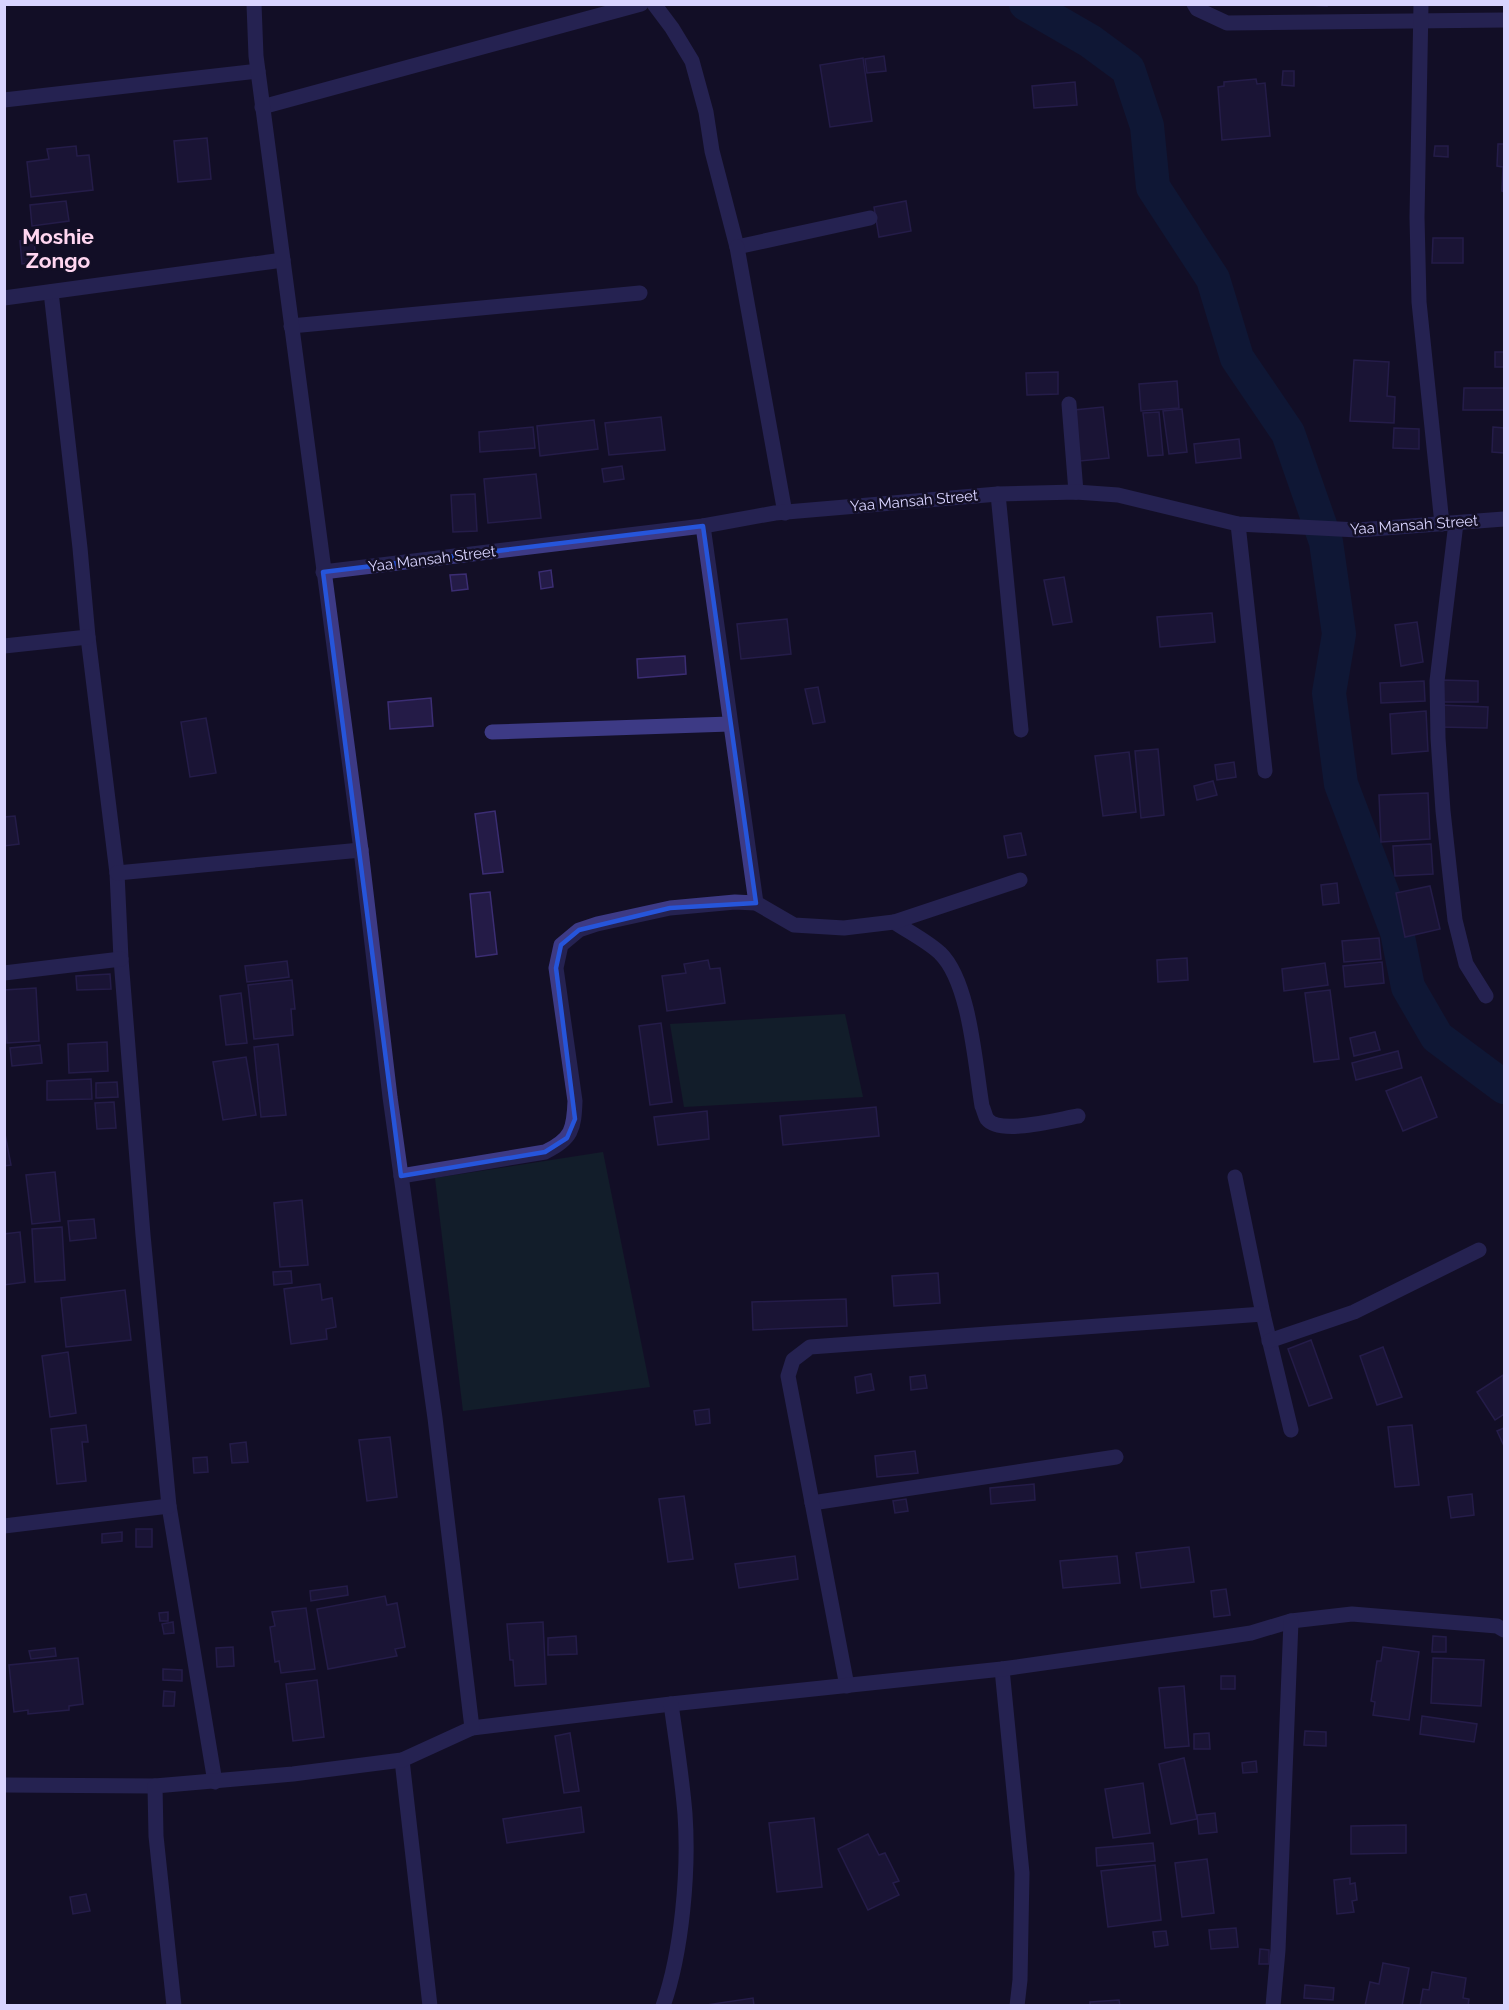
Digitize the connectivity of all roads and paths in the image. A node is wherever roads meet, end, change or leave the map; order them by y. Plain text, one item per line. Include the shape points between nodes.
1 (254, 4) edge
2 (641, 4) edge
3 (654, 4) edge
4 (1194, 4) edge
5 (1421, 12) edge
6 (1504, 20) edge
7 (258, 71) junction
8 (4, 100) edge
9 (262, 107) junction
10 (870, 218) dead end
11 (737, 247) junction
12 (283, 260) junction
13 (51, 292) junction
14 (640, 293) dead end
15 (4, 298) edge
16 (291, 326) junction
17 (1069, 404) dead end
18 (1076, 492) junction
19 (998, 494) junction
20 (785, 513) junction
21 (1504, 519) edge
22 (1449, 523) junction
23 (1238, 524) junction
24 (703, 525) junction
25 (323, 572) junction
26 (88, 638) junction
27 (4, 646) edge
28 (730, 724) junction
29 (1022, 730) dead end
30 (492, 732) dead end
31 (1265, 771) dead end
32 (361, 850) junction
33 (117, 873) junction
34 (1020, 879) dead end
35 (756, 903) junction
36 (894, 922) junction
37 (121, 959) junction
38 (4, 973) edge
39 (1485, 996) dead end
40 (1078, 1116) dead end
41 (401, 1176) junction
42 (1235, 1177) dead end
43 (1479, 1250) dead end
44 (1263, 1314) junction
45 (1269, 1341) junction
46 (1291, 1430) dead end
47 (1116, 1457) dead end
48 (812, 1503) junction
49 (169, 1506) junction
50 (4, 1526) edge
51 (1291, 1621) junction
52 (1504, 1630) edge
53 (1002, 1668) junction
54 (847, 1686) junction
55 (671, 1704) junction
56 (472, 1728) junction
57 (402, 1760) junction
58 (215, 1782) junction
59 (4, 1785) edge
60 (155, 1786) junction
61 (174, 2006) edge
62 (430, 2006) edge
63 (663, 2006) edge
64 (1017, 2006) edge
65 (1273, 2006) edge

1 - 7 street
2 - 9 street
3 - 11 street via 692,61
4 - 5 street via 1227,23
5 - 6 street
5 - 22 street via 1419,302
7 - 8 street
7 - 9 street
9 - 12 street
10 - 11 street
11 - 20 street
12 - 13 street
12 - 16 street
13 - 15 street
13 - 26 street
14 - 16 street
16 - 25 street
17 - 18 street
18 - 19 street, Yaa Mansah Street
18 - 23 street, Yaa Mansah Street via 1118,495
19 - 20 street, Yaa Mansah Street
19 - 29 street
20 - 24 street, Yaa Mansah Street
21 - 22 street, Yaa Mansah Street
22 - 23 street, Yaa Mansah Street via 1358,530
22 - 39 street via 1437,681 1443,812 1455,920 1466,964
23 - 31 street
24 - 25 street, Yaa Mansah Street
24 - 28 street
25 - 32 street
26 - 27 street
26 - 33 street
28 - 30 street
28 - 35 street
32 - 33 street
32 - 41 street
33 - 37 street
34 - 36 street
35 - 36 street via 794,925 844,928
35 - 41 street via 670,908 579,930 561,945 556,968 575,1101 572,1131 567,1138 545,1152
36 - 40 street via 939,952 954,969 987,1119 994,1125 1011,1127
37 - 38 street
37 - 49 street
41 - 56 street via 437,1429
42 - 44 street
43 - 45 street via 1354,1312
44 - 45 street
44 - 48 street via 810,1347 793,1360 788,1376
45 - 46 street
47 - 48 street
48 - 54 street
49 - 50 street
49 - 58 street
51 - 52 street via 1352,1614 1497,1626
51 - 53 street via 1241,1634
51 - 65 street
53 - 54 street
53 - 64 street via 1022,1873
54 - 55 street
55 - 56 street
55 - 63 street via 685,1815 685,1882 670,1985
56 - 57 street
57 - 58 street
57 - 62 street
58 - 60 street
59 - 60 street
60 - 61 street via 156,1836

